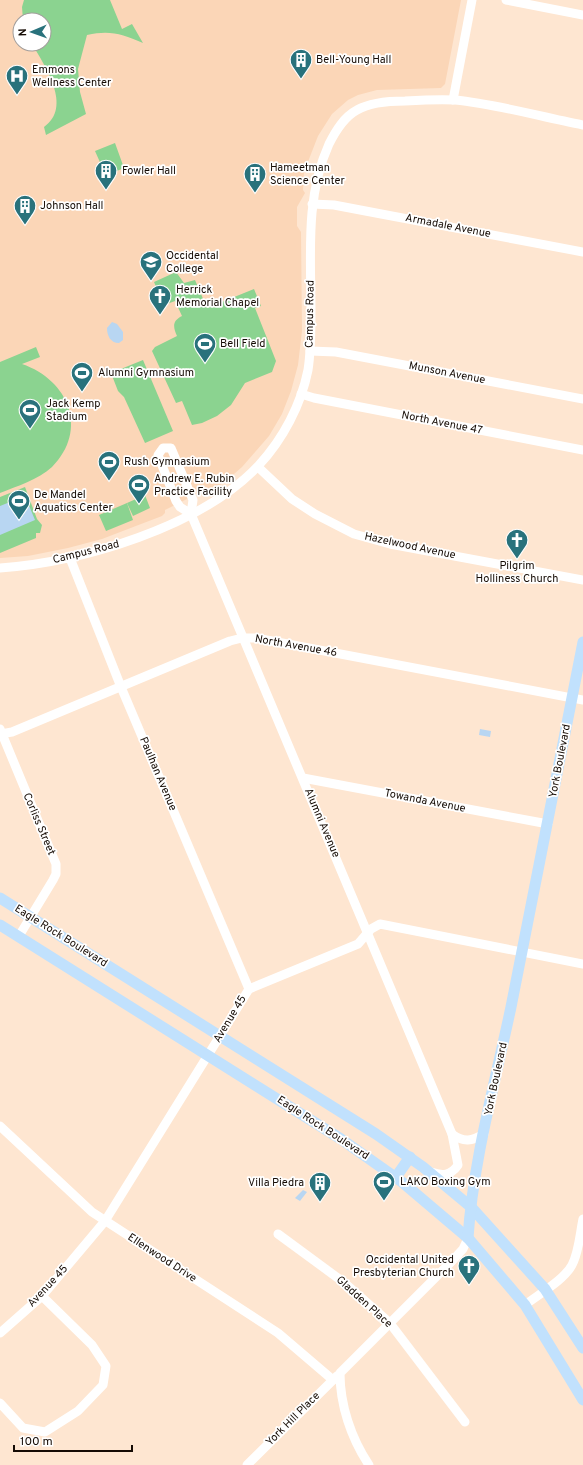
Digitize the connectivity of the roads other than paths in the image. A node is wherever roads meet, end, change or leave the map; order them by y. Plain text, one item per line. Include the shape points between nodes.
1 (472, 0) edge
2 (506, 0) edge
3 (583, 15) edge
4 (453, 100) junction
5 (583, 125) edge
6 (312, 204) junction
7 (583, 252) edge
8 (310, 351) junction
9 (302, 394) junction
10 (583, 399) edge
11 (583, 450) edge
12 (258, 467) junction
13 (191, 514) junction
14 (70, 558) junction
15 (0, 568) edge
16 (583, 580) edge
17 (242, 638) junction
18 (583, 642) edge
19 (121, 687) junction
20 (578, 699) edge
21 (1, 732) edge
22 (303, 778) junction
23 (548, 824) junction
24 (0, 898) edge
25 (31, 917) junction
26 (0, 925) edge
27 (368, 932) junction
28 (19, 936) junction
29 (522, 952) junction
30 (583, 964) edge
31 (249, 989) junction
32 (221, 1035) junction
33 (208, 1055) junction
34 (0, 1126) edge
35 (452, 1134) junction
36 (484, 1134) junction
37 (410, 1157) junction
38 (423, 1167) junction
39 (396, 1177) junction
40 (471, 1207) junction
41 (583, 1219) edge
42 (105, 1221) junction
43 (278, 1234) dead end
44 (468, 1238) junction
45 (545, 1289) junction
46 (42, 1296) junction
47 (525, 1305) junction
48 (389, 1322) junction
49 (0, 1333) edge
50 (583, 1348) edge
51 (340, 1373) junction
52 (333, 1380) junction
53 (583, 1400) edge
54 (0, 1403) edge
55 (465, 1422) dead end
56 (247, 1465) edge
57 (369, 1465) edge

1 - 4 street
2 - 3 street
4 - 5 street, Campus Road
4 - 6 street, Campus Road via 381,103 357,109 335,131 323,157
6 - 7 street, Armadale Avenue via 334,205
6 - 8 street, Campus Road
8 - 9 street, Campus Road
8 - 10 street, Munson Avenue via 336,352
9 - 11 street, North Avenue 47
9 - 12 street, Campus Road via 282,434
12 - 13 street, Campus Road via 229,490
12 - 16 street, Hazelwood Avenue via 309,510 354,534 390,544
13 - 13 street, Alumni Avenue via 192,500 171,448 163,448 158,456 176,501
13 - 14 street, Campus Road via 125,542
13 - 17 street, Alumni Avenue
14 - 15 street, Campus Road
14 - 19 street, Paulhan Avenue
17 - 19 street, North Avenue 46
17 - 20 street, North Avenue 46 via 263,639
17 - 22 street, Alumni Avenue
18 - 20 main road, York Boulevard
19 - 21 street, North Avenue 46 via 12,732
19 - 31 street, Paulhan Avenue
20 - 23 main road, York Boulevard
21 - 25 street, Corliss Street via 56,864 56,874
22 - 23 street, Towanda Avenue
22 - 27 street, Alumni Avenue
23 - 29 main road, York Boulevard
24 - 25 main road, Eagle Rock Boulevard
25 - 28 street, Corliss Street
25 - 32 main road, Eagle Rock Boulevard
26 - 28 main road, Eagle Rock Boulevard
27 - 29 street, Avenue 45 via 380,924
27 - 31 street, Avenue 45 via 358,944
27 - 35 street, Alumni Avenue
28 - 33 main road, Eagle Rock Boulevard
29 - 30 street, Avenue 45
29 - 36 main road, York Boulevard
31 - 32 street, Avenue 45
32 - 33 street, Avenue 45
32 - 37 main road, Eagle Rock Boulevard
33 - 39 main road, Eagle Rock Boulevard
33 - 42 street, Avenue 45
34 - 42 street, Ellenwood Drive via 92,1212
35 - 36 street via 458,1139 469,1141
35 - 38 street, Alumni Avenue via 458,1159 455,1170 438,1175
36 - 40 main road, York Boulevard
37 - 38 main road, Eagle Rock Boulevard
37 - 39 main road
38 - 40 main road, Eagle Rock Boulevard
39 - 44 main road, Eagle Rock Boulevard
40 - 44 main road, York Boulevard
40 - 45 main road, Eagle Rock Boulevard
41 - 45 street via 572,1265 561,1279
42 - 46 street, Avenue 45
42 - 52 street, Ellenwood Drive via 278,1333
43 - 48 street, Gladden Place via 346,1284
44 - 47 main road, Eagle Rock Boulevard
44 - 48 street, York Boulevard via 463,1249 453,1260
45 - 47 street
45 - 50 main road, Eagle Rock Boulevard
46 - 49 street, Avenue 45
46 - 54 street via 92,1345 106,1366 103,1385 78,1411 45,1432 23,1428
47 - 53 main road, Eagle Rock Boulevard
48 - 51 street, York Boulevard
48 - 55 street, Gladden Place
51 - 52 street, York Hill Place
51 - 57 street via 340,1389 345,1411
52 - 56 street, York Hill Place

